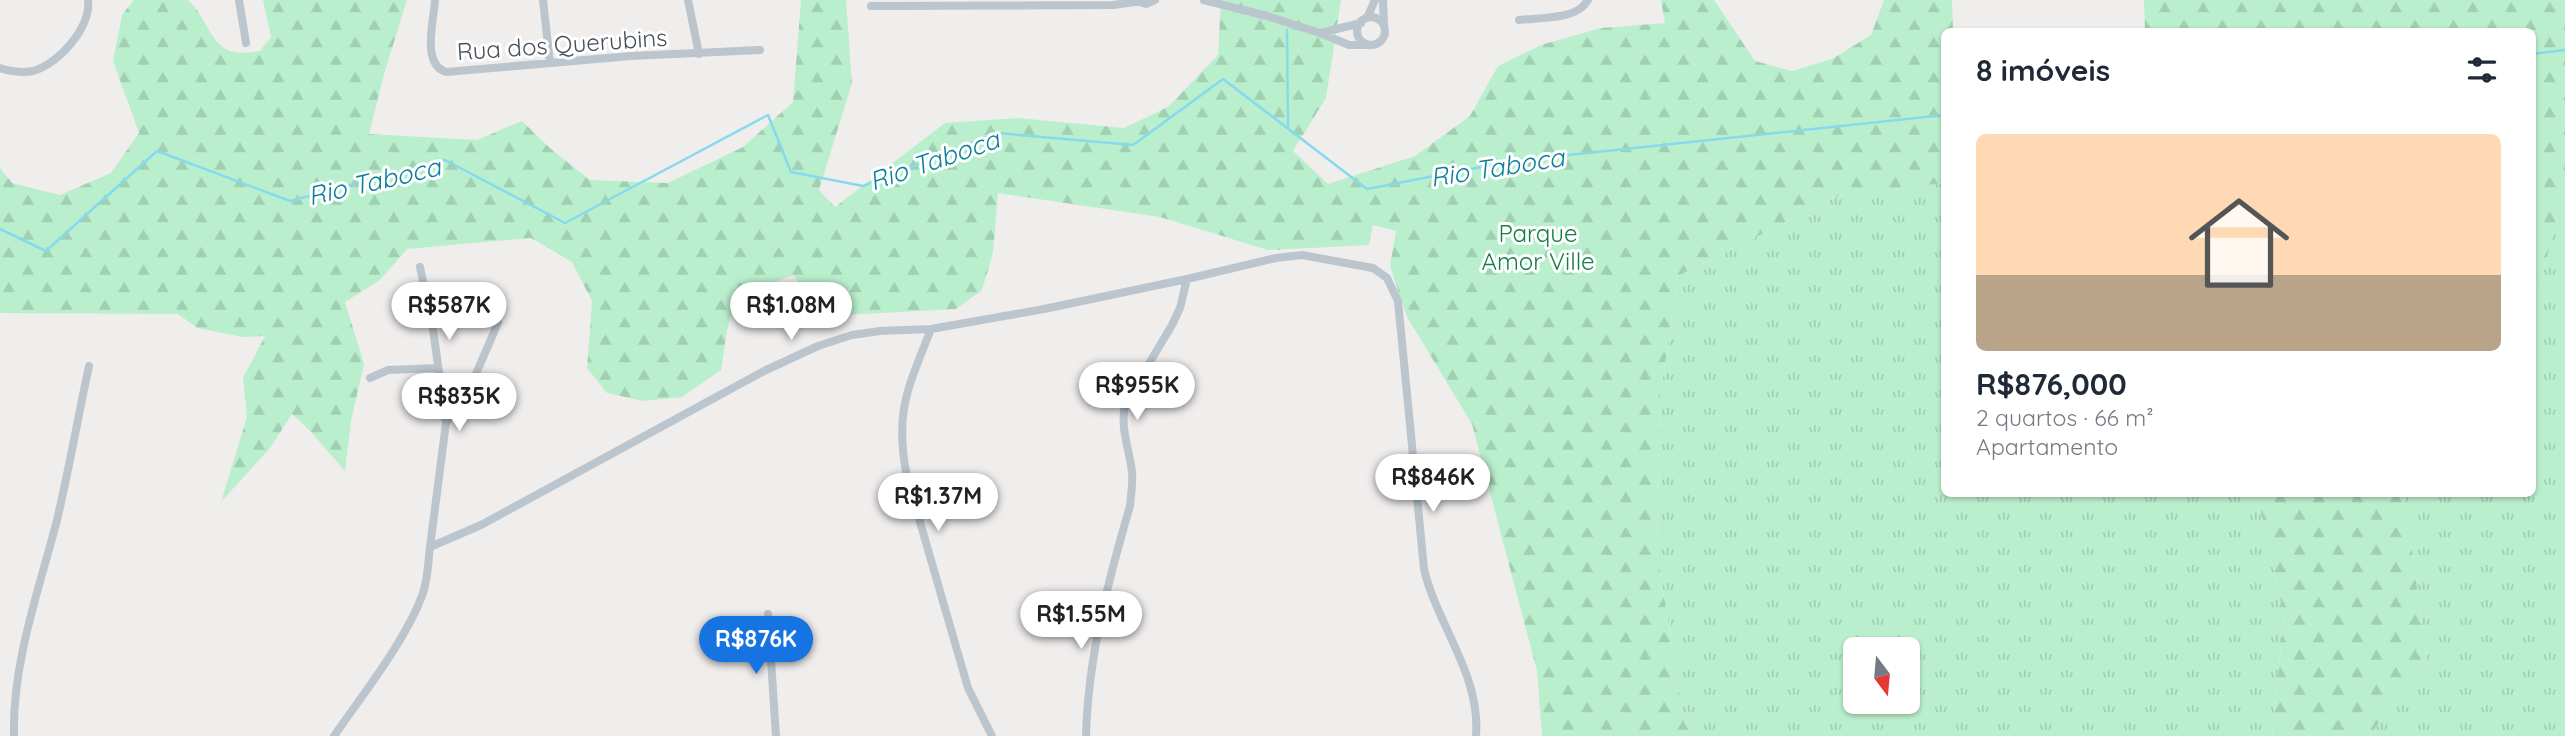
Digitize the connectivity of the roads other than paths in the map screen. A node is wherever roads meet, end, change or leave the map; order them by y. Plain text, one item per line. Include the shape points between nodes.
1 (88, 0) edge
2 (239, 0) edge
3 (435, 0) edge
4 (543, 0) edge
5 (688, 0) edge
6 (1155, 0) edge
7 (1203, 0) edge
8 (1375, 0) edge
9 (1382, 0) edge
10 (1588, 0) edge
11 (1133, 1) edge
12 (1115, 3) edge
13 (871, 6) dead end
14 (1519, 20) dead end
15 (1364, 21) junction
16 (1384, 26) junction
17 (1320, 33) junction
18 (246, 43) dead end
19 (1367, 45) junction
20 (760, 50) dead end
21 (699, 54) junction
22 (550, 63) junction
23 (0, 68) edge
24 (420, 267) dead end
25 (1187, 279) junction
26 (498, 323) dead end
27 (932, 329) junction
28 (89, 366) dead end
29 (439, 368) junction
30 (370, 378) dead end
31 (446, 424) junction
32 (430, 547) junction
33 (768, 614) dead end
34 (14, 736) edge
35 (334, 736) edge
36 (776, 736) edge
37 (992, 736) edge
38 (1086, 736) edge
39 (1476, 736) edge

1 - 23 street via 83,24 65,50 46,65 31,71
2 - 18 street
3 - 22 street, Rua dos Querubins via 431,56 440,70
4 - 22 street
5 - 21 street
6 - 11 street via 1146,4
7 - 17 street
8 - 15 street
9 - 16 street
10 - 14 street via 1574,14
11 - 12 street
12 - 13 street
15 - 16 street via 1375,18
15 - 17 street
15 - 19 street via 1358,36
16 - 19 street via 1380,42
17 - 19 street via 1349,45
20 - 21 street, Rua dos Querubins
21 - 22 street, Rua dos Querubins
24 - 29 street
25 - 27 street
25 - 38 street via 1172,325 1125,404 1122,419 1132,489 1100,617
25 - 39 street via 1302,255 1373,268 1387,278 1398,301 1424,569 1429,592 1467,675
26 - 31 street via 475,376
27 - 32 street via 852,335 818,346 481,525
27 - 37 street via 908,388 901,448 968,688
28 - 34 street via 58,516 28,628 15,695
29 - 30 street via 388,370
29 - 31 street
31 - 32 street
32 - 35 street via 422,595 408,625
33 - 36 street

